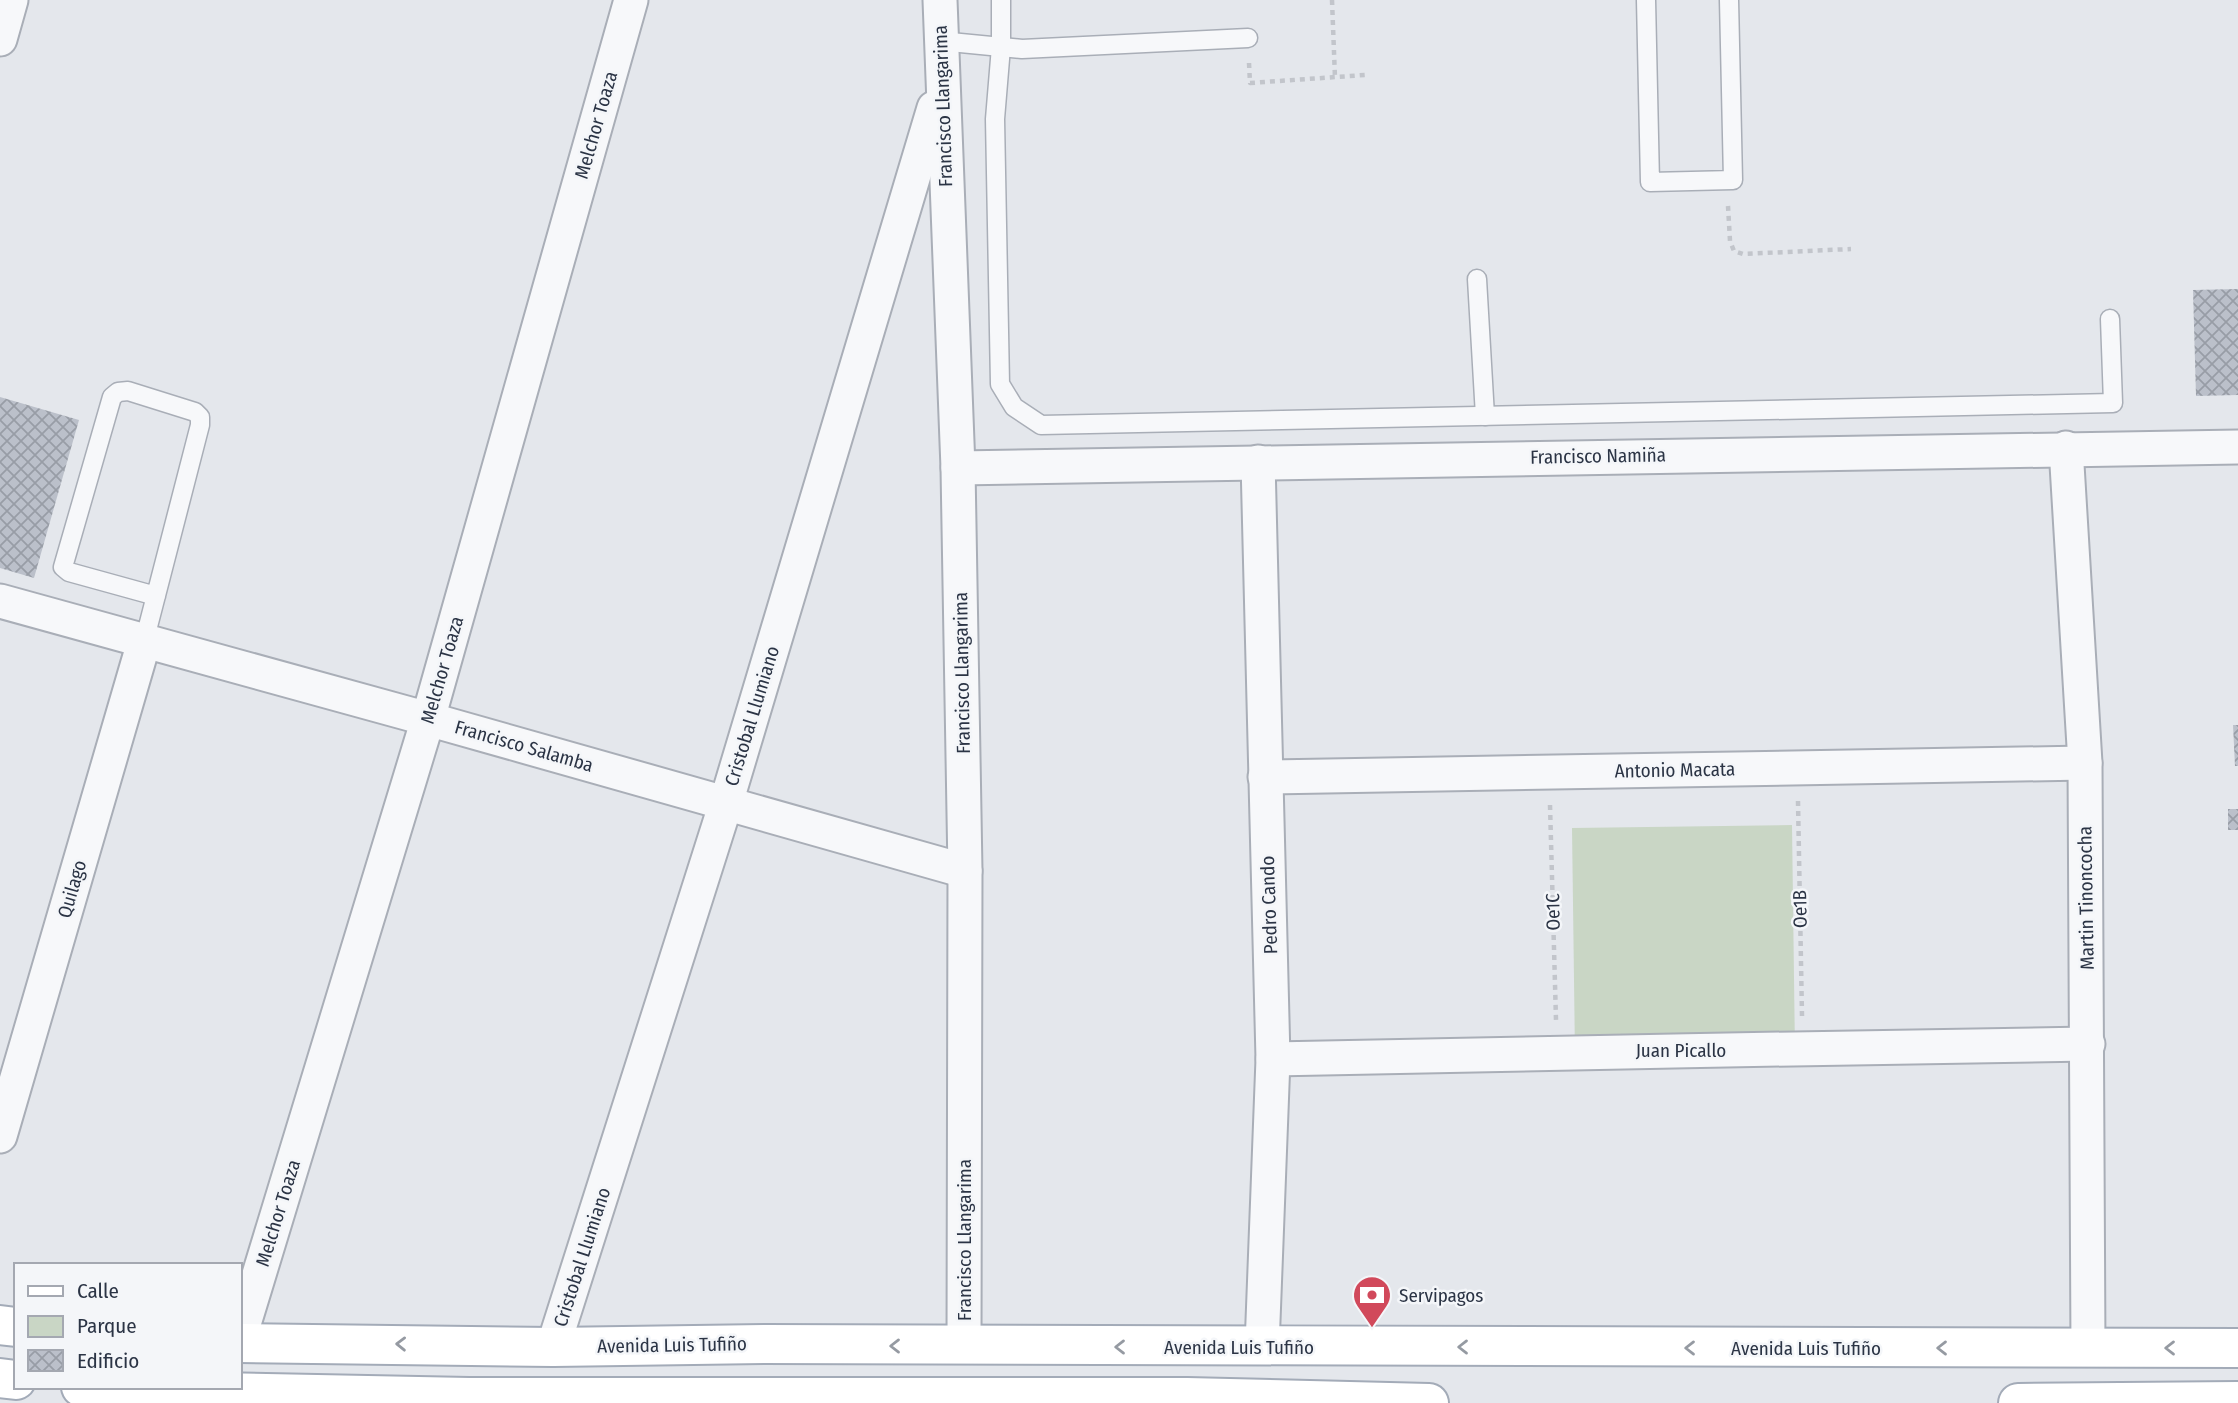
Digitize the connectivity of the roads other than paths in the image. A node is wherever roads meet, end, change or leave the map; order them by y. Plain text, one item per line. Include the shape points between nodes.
1 (11, 0) edge
2 (631, 0) edge
3 (939, 0) edge
4 (1001, 0) edge
5 (1646, 0) edge
6 (1729, 0) edge
7 (1248, 38) dead end
8 (0, 39) edge
9 (940, 41) junction
10 (1001, 47) junction
11 (942, 82) junction
12 (1478, 279) dead end
13 (2110, 319) dead end
14 (1485, 416) junction
15 (2238, 447) edge
16 (2066, 448) junction
17 (1258, 462) junction
18 (958, 468) junction
19 (156, 596) junction
20 (0, 601) edge
21 (144, 642) junction
22 (428, 719) junction
23 (2085, 763) junction
24 (1265, 777) junction
25 (726, 803) junction
26 (965, 871) junction
27 (2088, 1044) junction
28 (1273, 1059) junction
29 (0, 1136) edge
30 (242, 1330) edge
31 (242, 1343) edge
32 (764, 1345) junction
33 (964, 1346) junction
34 (553, 1347) junction
35 (1188, 1347) junction
36 (1262, 1347) junction
37 (2088, 1348) junction
38 (2238, 1349) edge
39 (102, 1392) edge
40 (764, 1395) junction
41 (1187, 1397) junction
42 (469, 1400) edge
43 (969, 1400) edge
44 (2227, 1402) edge
45 (1429, 1403) edge
46 (2018, 1403) edge

1 - 8 street
2 - 22 street, Melchor Toaza
3 - 9 street, Francisco Llangarima
4 - 10 lane
5 - 6 lane via 1650,181 1733,180
7 - 10 lane
9 - 10 lane
9 - 11 street, Francisco Llangarima
10 - 14 lane via 995,119 1000,384 1025,416 1041,425
11 - 18 street, Francisco Llangarima
11 - 25 street, Cristobal Llumiano
12 - 14 lane
13 - 14 lane via 2113,402
15 - 16 street, Francisco Namiña
16 - 17 street, Francisco Namiña
16 - 23 street, Martin Tinoncocha
17 - 18 street, Francisco Namiña
17 - 24 street, Pedro Cando
18 - 26 street, Francisco Llangarima
19 - 19 lane via 63,567 112,397 118,392 128,391 200,417
19 - 21 lane
20 - 21 street, Francisco Salamba
21 - 22 street, Francisco Salamba
21 - 29 street, Quilago
22 - 25 street, Francisco Salamba
22 - 30 street, Melchor Toaza
23 - 24 street, Antonio Macata
23 - 27 street, Martin Tinoncocha
24 - 28 street, Pedro Cando
25 - 26 street, Francisco Salamba
25 - 34 street, Cristobal Llumiano
26 - 33 street, Francisco Llangarima
27 - 28 street, Juan Picallo
27 - 37 street, Martin Tinoncocha
28 - 36 street, Pedro Cando
34 -> 31 main road, Avenida Luis Tufiño
33 -> 32 main road, Avenida Luis Tufiño
32 - 34 main road, Avenida Luis Tufiño
32 - 40 main road
35 -> 33 main road, Avenida Luis Tufiño
35 - 36 main road, Avenida Luis Tufiño
35 - 41 main road
37 -> 36 main road, Avenida Luis Tufiño
38 -> 37 main road, Avenida Luis Tufiño
39 - 42 main road
40 - 42 main road
40 - 43 main road
41 - 43 main road
41 - 45 main road
44 - 46 main road

